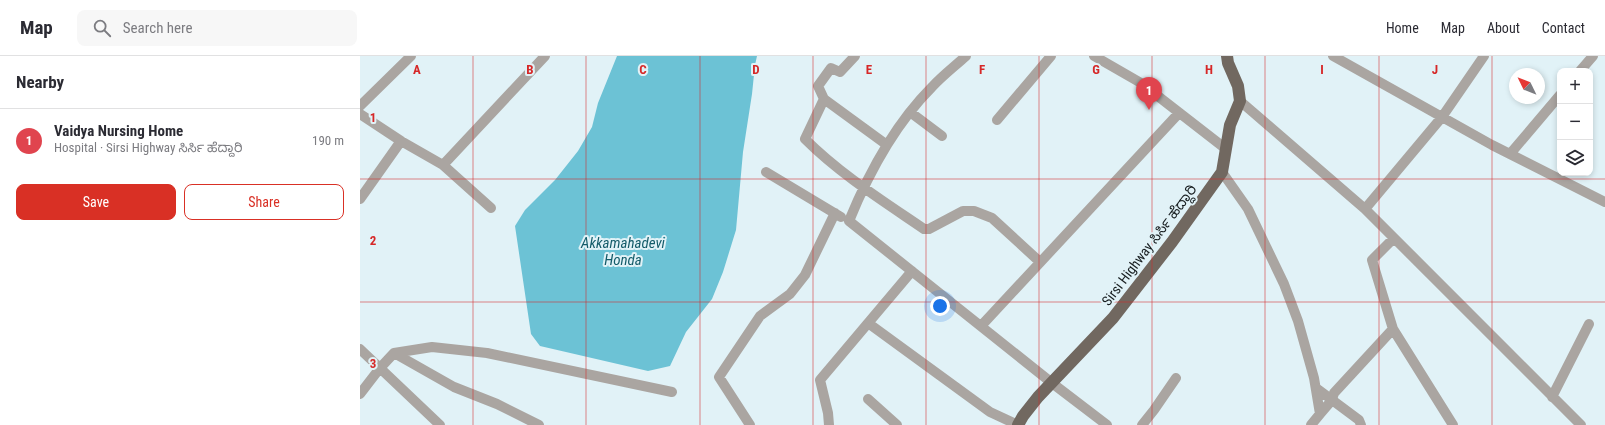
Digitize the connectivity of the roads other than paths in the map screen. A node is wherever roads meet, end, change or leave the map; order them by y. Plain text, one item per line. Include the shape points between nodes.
1 (411, 56) edge
2 (545, 56) edge
3 (855, 56) edge
4 (966, 56) edge
5 (1051, 56) edge
6 (1094, 56) edge
7 (1227, 56) edge
8 (1333, 56) edge
9 (1484, 56) edge
10 (1593, 56) edge
11 (1583, 68) edge
12 (824, 99) junction
13 (1557, 99) edge
14 (1240, 101) junction
15 (360, 106) edge
16 (910, 112) junction
17 (1179, 113) junction
18 (360, 114) edge
19 (1442, 117) junction
20 (997, 120) dead end
21 (942, 136) dead end
22 (401, 141) junction
23 (887, 145) junction
24 (1226, 149) junction
25 (1510, 154) junction
26 (443, 165) junction
27 (766, 172) dead end
28 (1222, 172) junction
29 (863, 187) junction
30 (360, 199) edge
31 (1605, 202) edge
32 (491, 208) dead end
33 (1365, 209) junction
34 (835, 213) junction
35 (849, 221) junction
36 (1394, 238) junction
37 (1040, 262) junction
38 (912, 271) junction
39 (868, 323) junction
40 (1589, 324) dead end
41 (981, 326) junction
42 (1393, 329) junction
43 (360, 349) edge
44 (394, 352) junction
45 (380, 368) junction
46 (1176, 378) dead end
47 (1052, 383) junction
48 (1316, 388) junction
49 (672, 392) dead end
50 (360, 394) edge
51 (1552, 397) junction
52 (868, 399) dead end
53 (1332, 400) junction
54 (1320, 414) junction
55 (440, 425) edge
56 (539, 425) edge
57 (750, 425) edge
58 (829, 425) edge
59 (897, 425) edge
60 (1018, 425) edge
61 (1107, 425) edge
62 (1142, 425) edge
63 (1311, 425) edge
64 (1361, 425) edge
65 (1453, 425) edge
66 (1581, 425) edge

1 - 15 street
2 - 26 street
3 - 12 street via 840,72 831,68 818,86
4 - 16 street via 932,86
5 - 20 street
6 - 17 street via 1141,83
7 - 14 main road via 1238,86
8 - 19 street
9 - 19 street
10 - 11 street
12 - 23 street
12 - 29 street via 805,139 843,174
13 - 25 street
14 - 24 main road, Sirsi Highway ಸಿರ್ಸಿ ಹೆದ್ದಾರಿ via 1230,125
14 - 33 street
16 - 21 street
16 - 23 street
17 - 24 street
17 - 37 street
18 - 22 street
19 - 25 street
19 - 33 street
22 - 26 street
22 - 30 street
23 - 29 street
24 - 28 main road, Sirsi Highway ಸಿರ್ಸಿ ಹೆದ್ದಾರಿ
25 - 31 street
26 - 32 street
27 - 34 street
28 - 47 main road, Sirsi Highway ಸಿರ್ಸಿ ಹೆದ್ದಾರಿ via 1113,318
28 - 48 street via 1248,209 1284,284 1298,321
29 - 35 street
29 - 37 street via 924,229 929,229 962,211 974,211 992,218
33 - 36 street
34 - 35 street
34 - 57 street via 805,276 790,294 760,316 719,377
35 - 38 street
36 - 42 street via 1372,260
36 - 51 street
37 - 41 street
38 - 39 street
38 - 41 street
39 - 58 street via 820,380
39 - 60 street via 984,408
40 - 51 street
41 - 47 street
42 - 53 street via 1334,393
42 - 65 street
43 - 45 street
44 - 45 street
44 - 49 street via 432,347 487,353
44 - 56 street via 454,387 497,404
45 - 50 street
45 - 55 street
46 - 62 street
47 - 60 main road, Sirsi Highway ಸಿರ್ಸಿ ಹೆದ್ದಾರಿ via 1038,397
47 - 61 street
48 - 53 street
48 - 54 street
51 - 66 street
52 - 59 street
53 - 54 street
53 - 64 street via 1359,420
54 - 63 street

